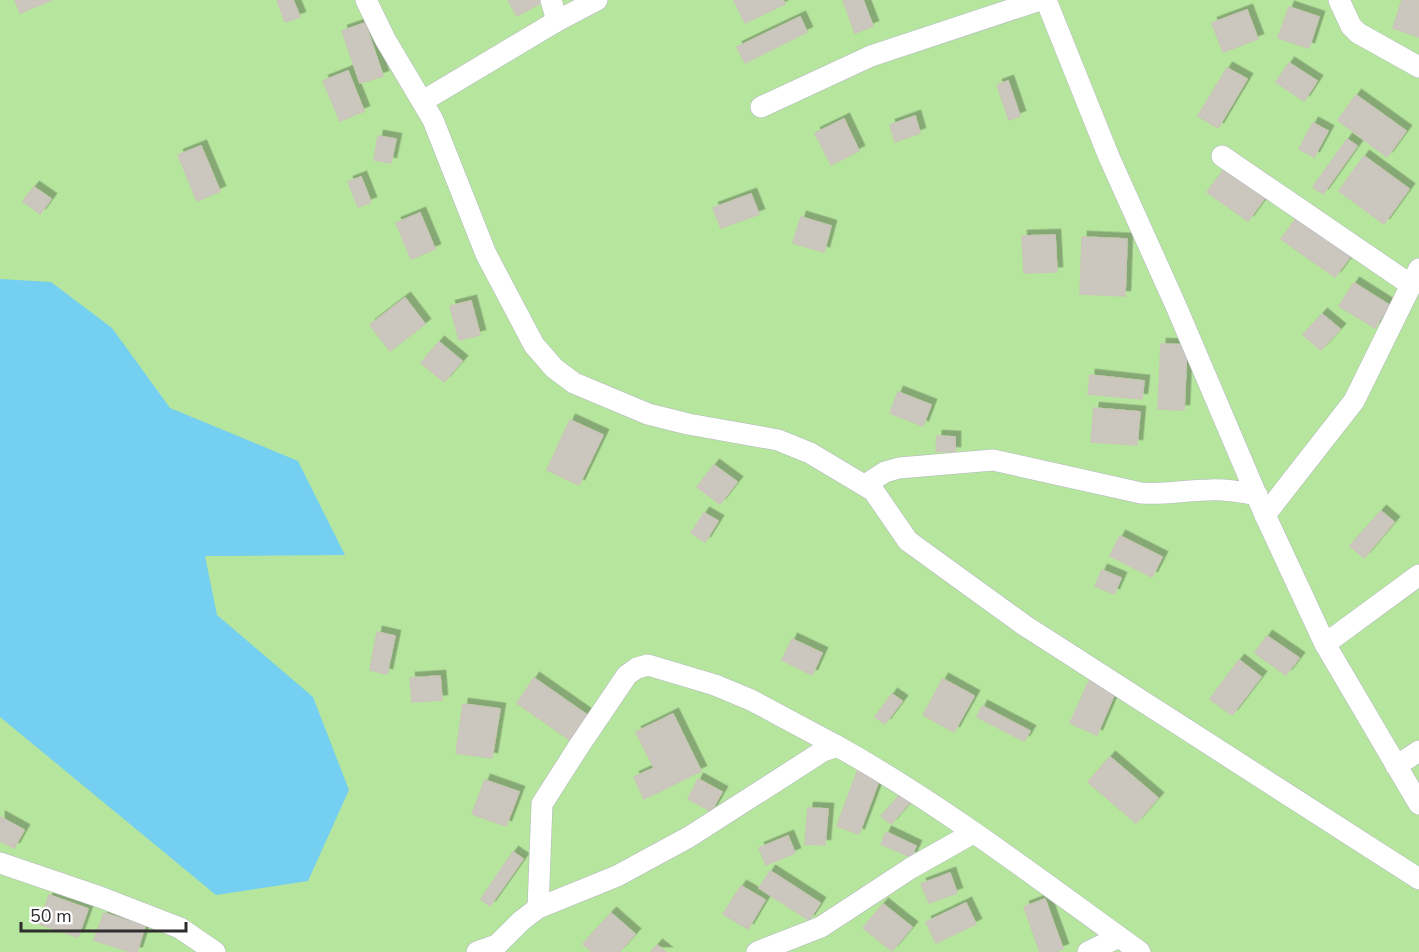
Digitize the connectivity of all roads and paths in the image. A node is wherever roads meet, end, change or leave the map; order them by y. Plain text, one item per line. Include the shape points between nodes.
1 (366, 0) edge
2 (551, 0) edge
3 (597, 0) edge
4 (1040, 0) edge
5 (1046, 0) edge
6 (1339, 0) edge
7 (557, 21) junction
8 (1419, 67) edge
9 (423, 101) junction
10 (760, 106) dead end
11 (1222, 156) dead end
12 (1415, 277) edge
13 (872, 490) junction
14 (1257, 495) junction
15 (1265, 515) junction
16 (1419, 575) edge
17 (1325, 644) junction
18 (837, 746) junction
19 (1419, 751) edge
20 (1396, 766) junction
21 (1419, 804) edge
22 (973, 832) junction
23 (0, 864) edge
24 (1419, 879) edge
25 (538, 908) junction
26 (1119, 937) junction
27 (493, 950) edge
28 (215, 952) edge
29 (757, 952) edge
30 (1088, 952) edge
31 (1140, 952) edge

1 - 9 street
2 - 7 street
3 - 7 street
4 - 10 street via 881,52
5 - 14 street via 1109,157
6 - 8 street via 1358,33
7 - 9 street
9 - 13 street via 486,254 534,345 554,368 574,383 648,414 777,440 810,453
11 - 12 street
12 - 15 street via 1354,401
13 - 14 street via 868,483 899,468 993,460 1141,494 1208,489
13 - 24 street via 908,541 1024,626
14 - 15 street
15 - 17 street
16 - 17 street
17 - 20 street
18 - 22 street
18 - 25 street via 823,751 678,843 617,876
18 - 25 street via 715,685 648,665 637,668 627,675 542,804
19 - 20 street
20 - 21 street
22 - 26 street
22 - 29 street via 820,927
23 - 28 street via 180,928
25 - 27 street
26 - 30 street
26 - 31 street

